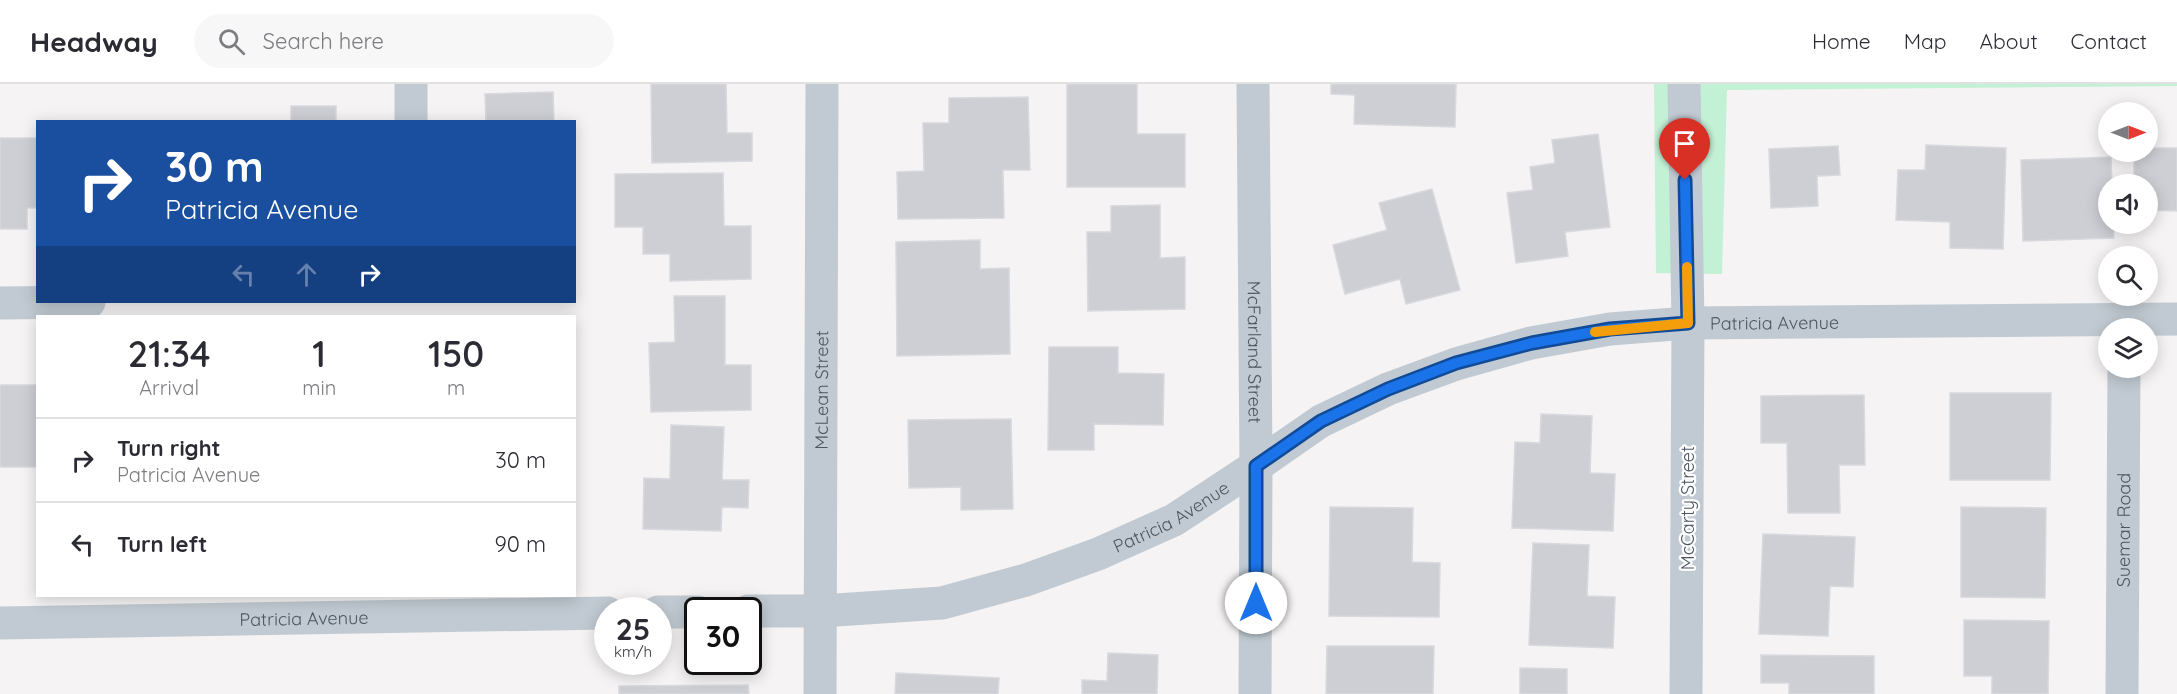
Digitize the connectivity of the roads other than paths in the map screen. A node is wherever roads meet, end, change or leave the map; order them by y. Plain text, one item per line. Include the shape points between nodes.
1 (411, 84) edge
2 (822, 84) edge
3 (1252, 84) edge
4 (1684, 84) edge
5 (411, 120) edge
6 (0, 303) edge
7 (36, 303) edge
8 (2177, 319) edge
9 (2158, 321) edge
10 (1688, 323) junction
11 (2098, 324) edge
12 (2124, 378) edge
13 (1256, 466) junction
14 (821, 610) junction
15 (762, 611) edge
16 (594, 613) edge
17 (0, 623) edge
18 (820, 694) edge
19 (1255, 694) edge
20 (1686, 694) edge
21 (2122, 694) edge

1 - 5 street
2 - 14 street, McLean Street
3 - 13 street, McFarland Street
4 - 10 street, McCarty Street
6 - 7 street
8 - 9 street, Patricia Avenue
10 - 11 street, Patricia Avenue
10 - 13 street, Patricia Avenue via 1610,329 1532,343 1456,363 1321,421
10 - 20 street, McCarty Street
12 - 21 street, Suemar Road
13 - 14 street, Patricia Avenue via 1174,520 1026,580 942,603
13 - 19 street, McFarland Street
14 - 15 street, Patricia Avenue
14 - 18 street, McLean Street
16 - 17 street, Patricia Avenue

